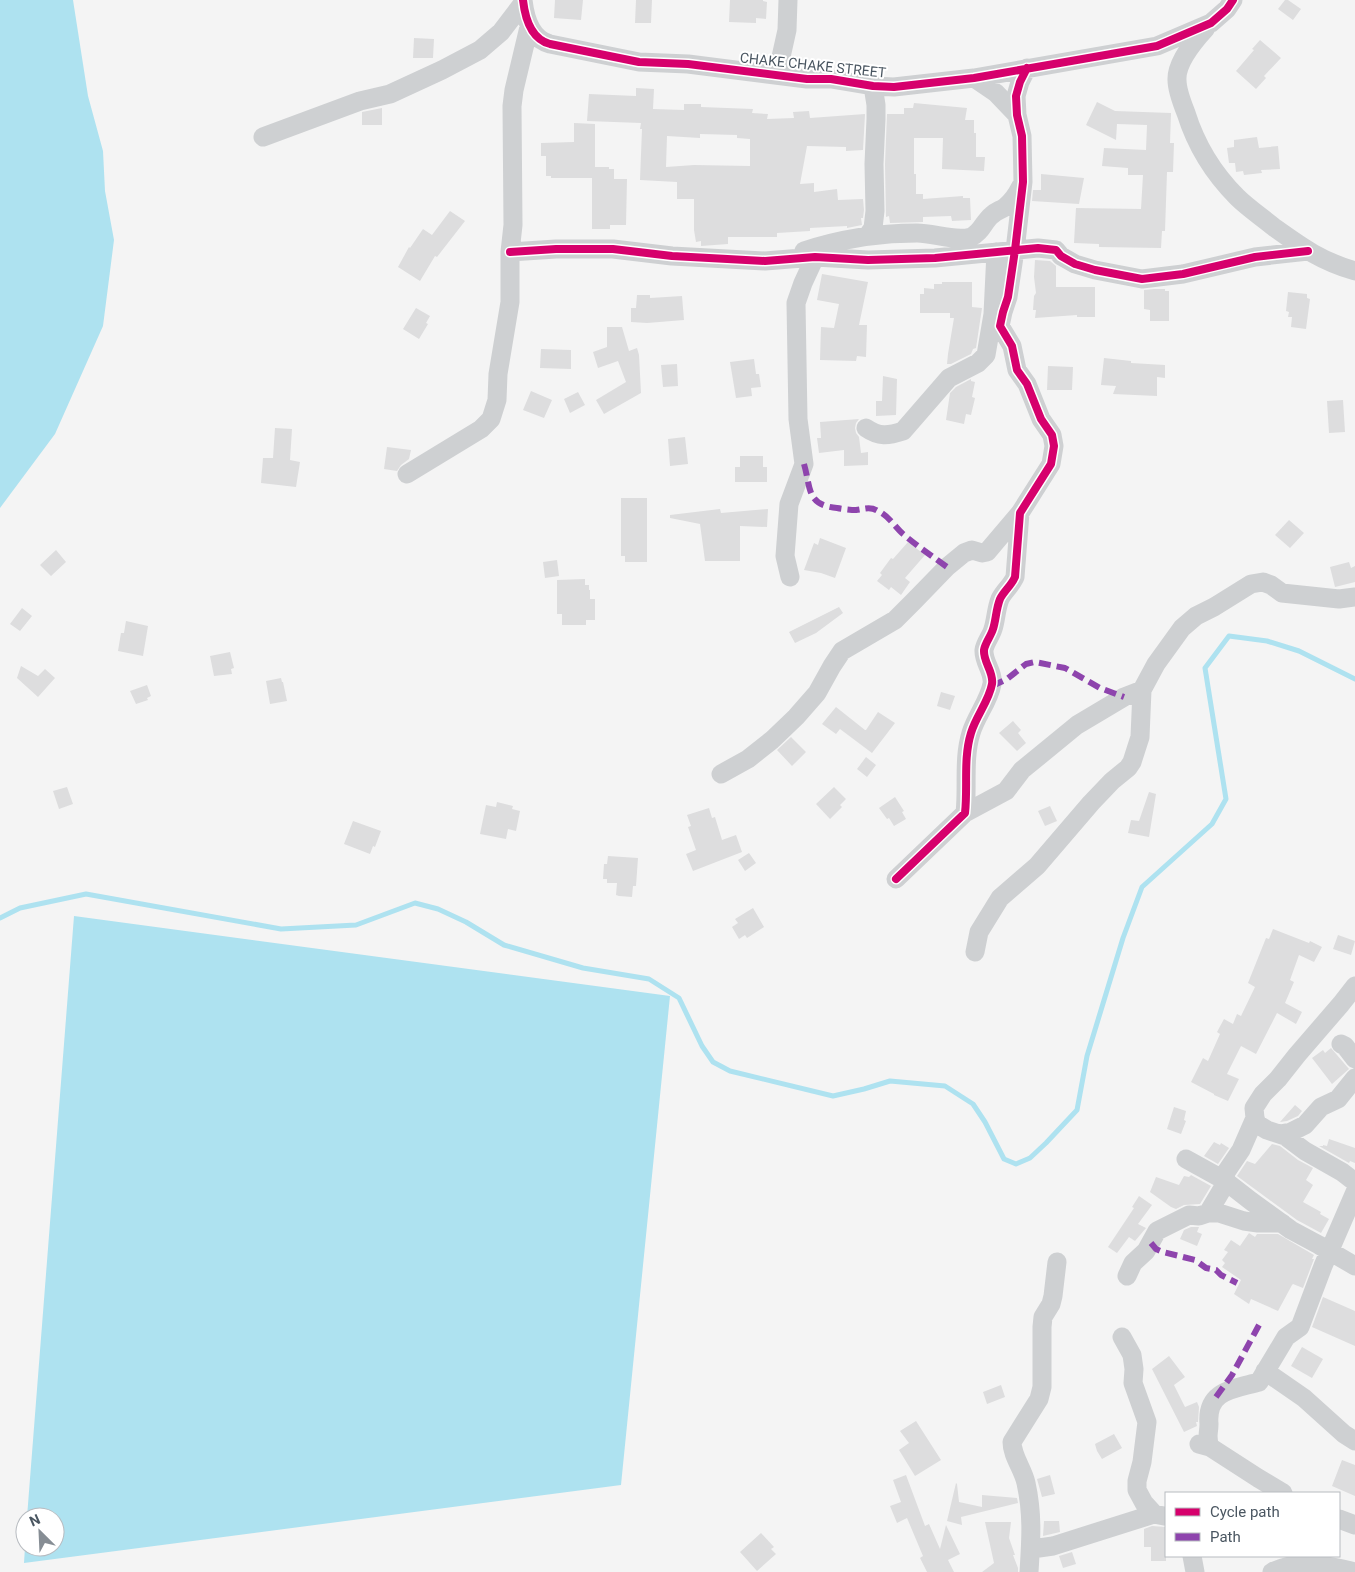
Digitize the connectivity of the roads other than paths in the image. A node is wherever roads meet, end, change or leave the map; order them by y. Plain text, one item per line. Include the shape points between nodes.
1 (788, 0) edge
2 (1233, 0) edge
3 (523, 1) edge
4 (1211, 23) junction
5 (529, 27) junction
6 (1028, 68) junction
7 (777, 75) junction
8 (974, 78) junction
9 (873, 86) junction
10 (1017, 115) junction
11 (263, 137) dead end
12 (1023, 182) junction
13 (868, 235) junction
14 (1015, 250) junction
15 (510, 252) junction
16 (996, 252) junction
17 (1308, 252) junction
18 (815, 257) junction
19 (778, 260) junction
20 (1355, 271) edge
21 (997, 320) junction
22 (866, 428) dead end
23 (407, 474) dead end
24 (1020, 514) junction
25 (790, 577) dead end
26 (1355, 597) edge
27 (1142, 690) junction
28 (721, 774) dead end
29 (965, 813) junction
30 (896, 879) dead end
31 (975, 952) dead end
32 (1355, 986) edge
33 (1341, 1044) dead end
34 (1355, 1060) edge
35 (1355, 1078) edge
36 (1255, 1118) junction
37 (1280, 1134) junction
38 (1186, 1159) dead end
39 (1224, 1180) junction
40 (1355, 1182) edge
41 (1355, 1192) edge
42 (1208, 1213) junction
43 (1282, 1223) junction
44 (1329, 1251) junction
45 (1057, 1262) dead end
46 (1355, 1266) edge
47 (1127, 1276) dead end
48 (1122, 1336) dead end
49 (1265, 1371) junction
50 (1355, 1441) edge
51 (1281, 1492) edge
52 (1160, 1515) edge
53 (1340, 1519) edge
54 (1355, 1525) edge
55 (1031, 1547) junction
56 (1192, 1557) edge
57 (1029, 1572) edge
58 (1195, 1572) edge
59 (1272, 1572) edge
60 (1355, 1572) edge

1 - 7 street via 787,30
2 - 4 street, CHAKE CHAKE STREET
3 - 5 street
3 - 11 street via 501,32 480,50 442,70 390,94 360,101
4 - 6 street, CHAKE CHAKE STREET via 1157,46
4 - 17 street via 1193,41 1177,79 1191,129 1202,152 1237,198
5 - 7 street, CHAKE CHAKE STREET via 545,43 565,48 639,62 688,64
5 - 15 street via 512,106 513,224
6 - 8 street, CHAKE CHAKE STREET
6 - 10 street via 1016,96
7 - 9 street, CHAKE CHAKE STREET
8 - 9 street, CHAKE CHAKE STREET
8 - 10 street via 1006,101
9 - 13 street via 876,105 875,211 873,228
10 - 12 street via 1022,136
12 - 13 street via 1009,204 990,216 969,238 920,233
12 - 14 street
13 - 19 street
14 - 16 street
14 - 17 street via 1056,250 1075,264 1142,279 1183,274 1255,257
14 - 21 street via 1008,297
15 - 19 street via 612,249 672,256
15 - 23 street via 510,302 497,400 491,419 481,429
16 - 18 street via 868,260
16 - 21 street
17 - 20 street
18 - 19 street
18 - 25 street via 796,303 798,419 804,464 789,504 785,556
21 - 22 street via 983,359 949,378 903,431 875,434
21 - 24 street via 1012,346 1018,370 1036,410 1054,441 1051,464
24 - 28 street via 987,552 972,550 964,553 895,620 842,651 817,693 796,717 748,759
24 - 29 street via 1015,577 1000,601 985,648 992,686 970,734
26 - 27 street via 1339,599 1282,593 1263,582 1252,584 1196,616 1182,628
27 - 29 street via 1077,725 1022,770 1006,791
27 - 31 street via 1140,737 1132,762 1091,803 1038,866 1000,898 979,932
29 - 30 street
32 - 36 street via 1263,1094 1254,1108
33 - 34 street
35 - 37 street via 1338,1098 1321,1107 1305,1125
36 - 37 street via 1257,1124
36 - 39 street
37 - 40 street
38 - 39 street
39 - 42 street
39 - 43 street
41 - 44 street
42 - 43 street via 1226,1214 1258,1223
42 - 47 street via 1189,1215 1157,1231
43 - 44 street
44 - 46 street
44 - 49 street via 1300,1327 1286,1337
45 - 55 street via 1051,1304 1043,1317 1039,1399 1012,1442 1029,1500
48 - 52 street via 1132,1355 1133,1383 1147,1422 1137,1490 1144,1503
49 - 50 street via 1304,1398
49 - 51 street via 1259,1382 1238,1387 1215,1399 1209,1409 1204,1445
52 - 55 street via 1053,1546
53 - 54 street
55 - 57 street
56 - 58 street
59 - 60 street via 1308,1563

